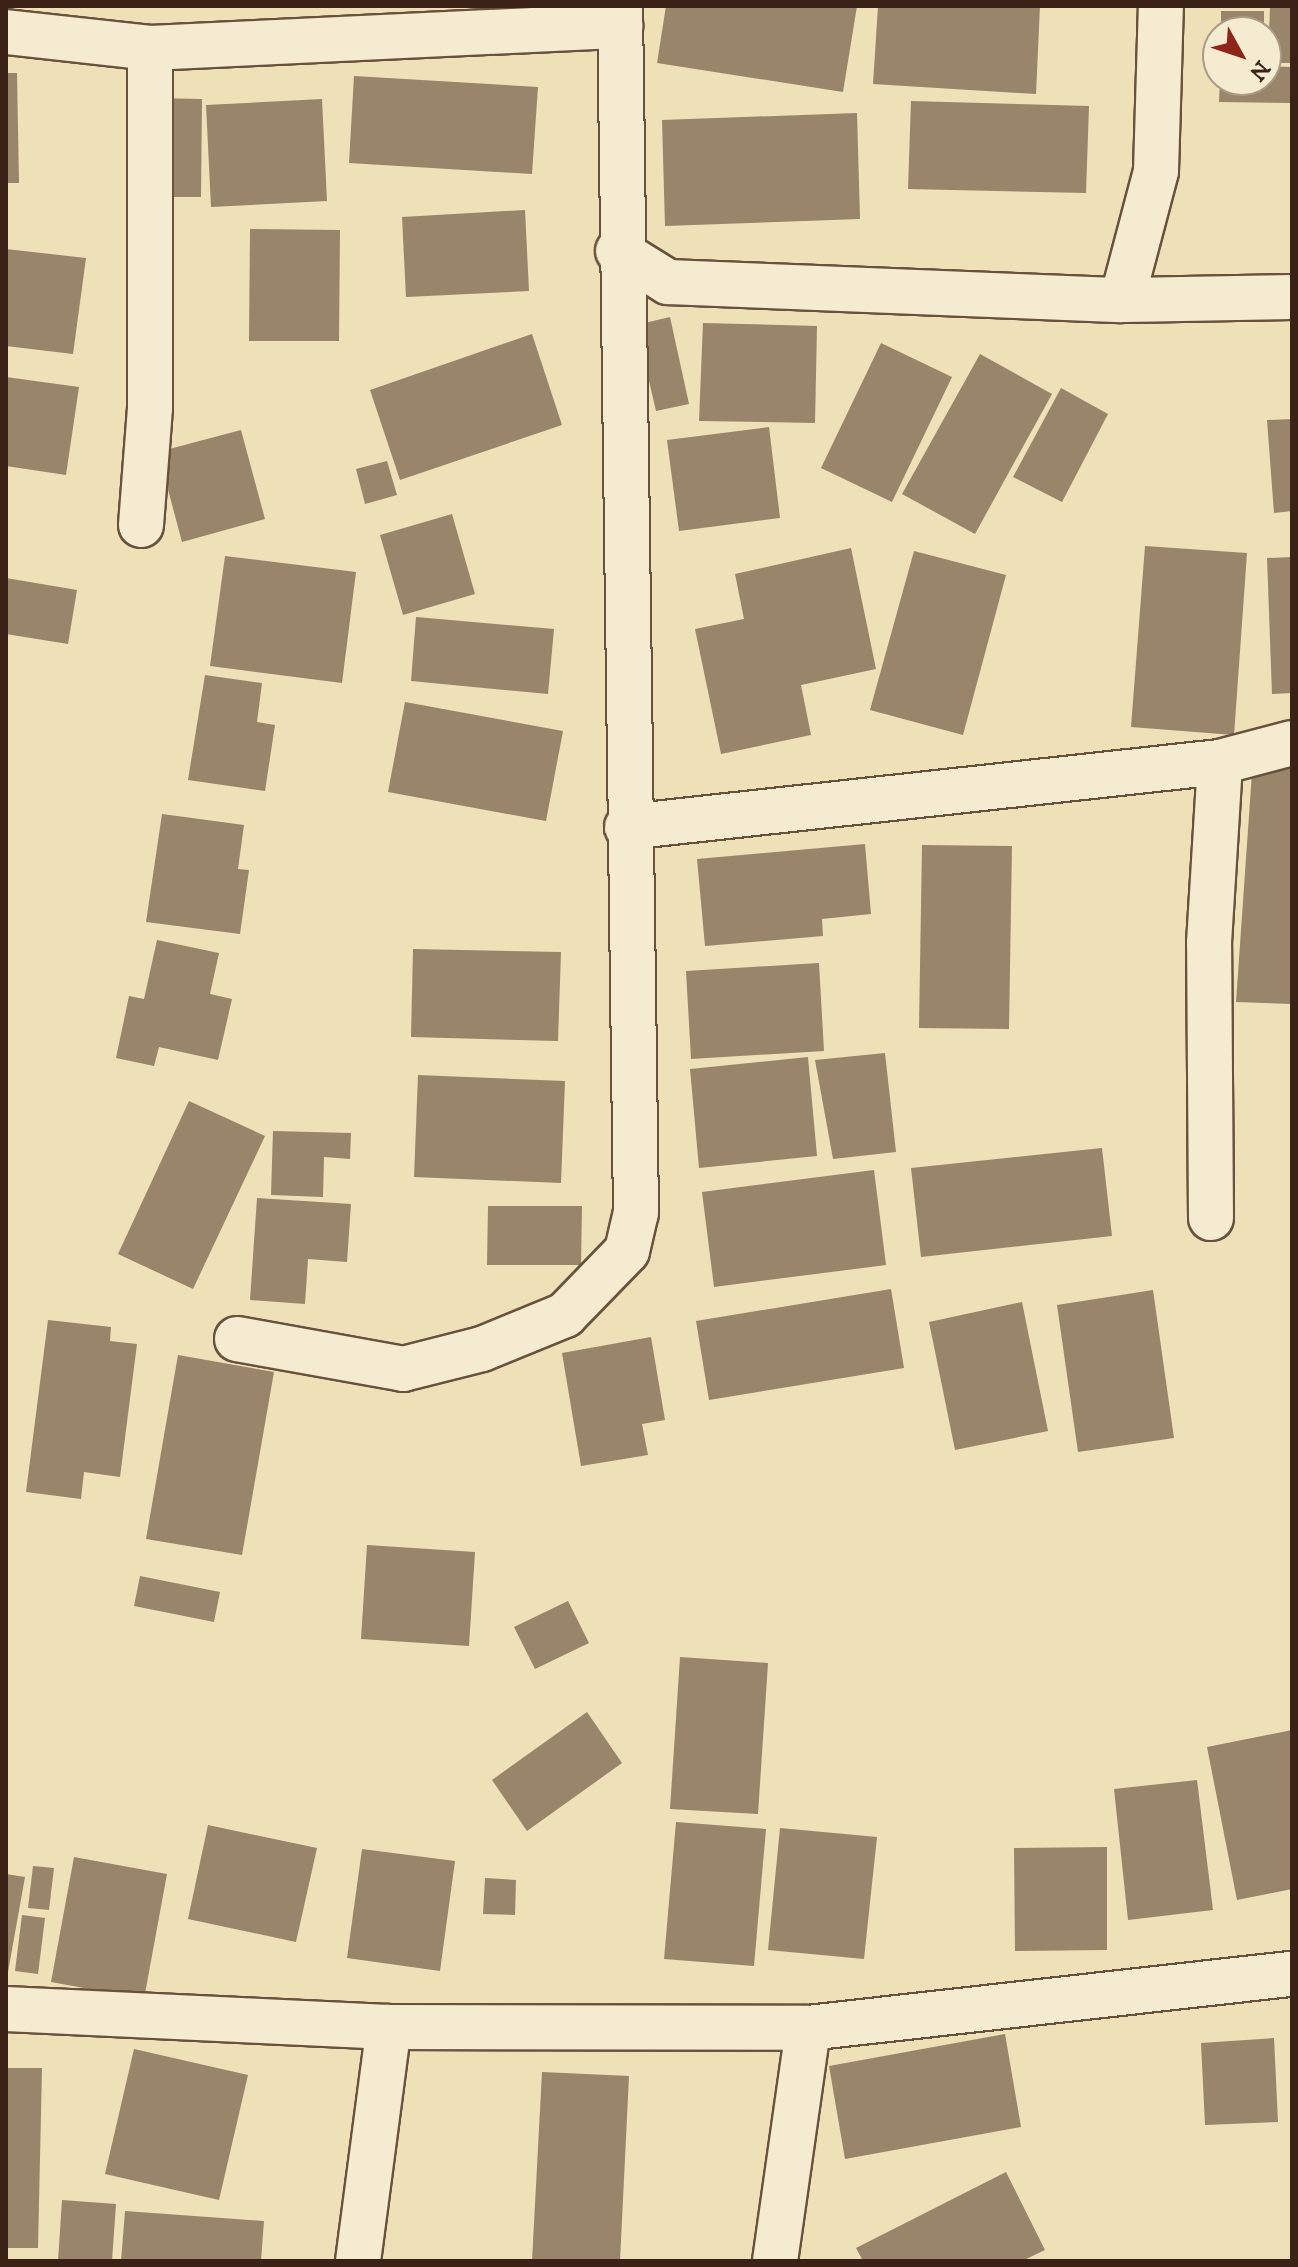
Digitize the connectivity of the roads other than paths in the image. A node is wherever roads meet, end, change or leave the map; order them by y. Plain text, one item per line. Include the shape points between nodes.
1 (1161, 6) edge
2 (620, 16) edge
3 (6, 32) edge
4 (150, 48) junction
5 (618, 251) junction
6 (668, 282) junction
7 (1292, 297) edge
8 (1122, 300) junction
9 (619, 317) junction
10 (141, 525) dead end
11 (1292, 743) edge
12 (1220, 762) junction
13 (627, 827) junction
14 (1211, 1218) dead end
15 (237, 1339) dead end
16 (1292, 1974) edge
17 (6, 2009) edge
18 (389, 2027) junction
19 (808, 2028) junction
20 (358, 2261) edge
21 (775, 2261) edge

1 - 8 street via 1156,171
2 - 4 street
2 - 5 street
3 - 4 street
4 - 10 street via 150,408
5 - 6 street
5 - 9 street
6 - 8 street
6 - 9 street
7 - 8 street
9 - 13 street
11 - 12 street
12 - 13 street
12 - 14 street via 1209,943
13 - 15 street via 636,1213 627,1251 605,1281 565,1315 482,1349 403,1369
16 - 19 street
17 - 18 street
18 - 19 street
18 - 20 street
19 - 21 street

